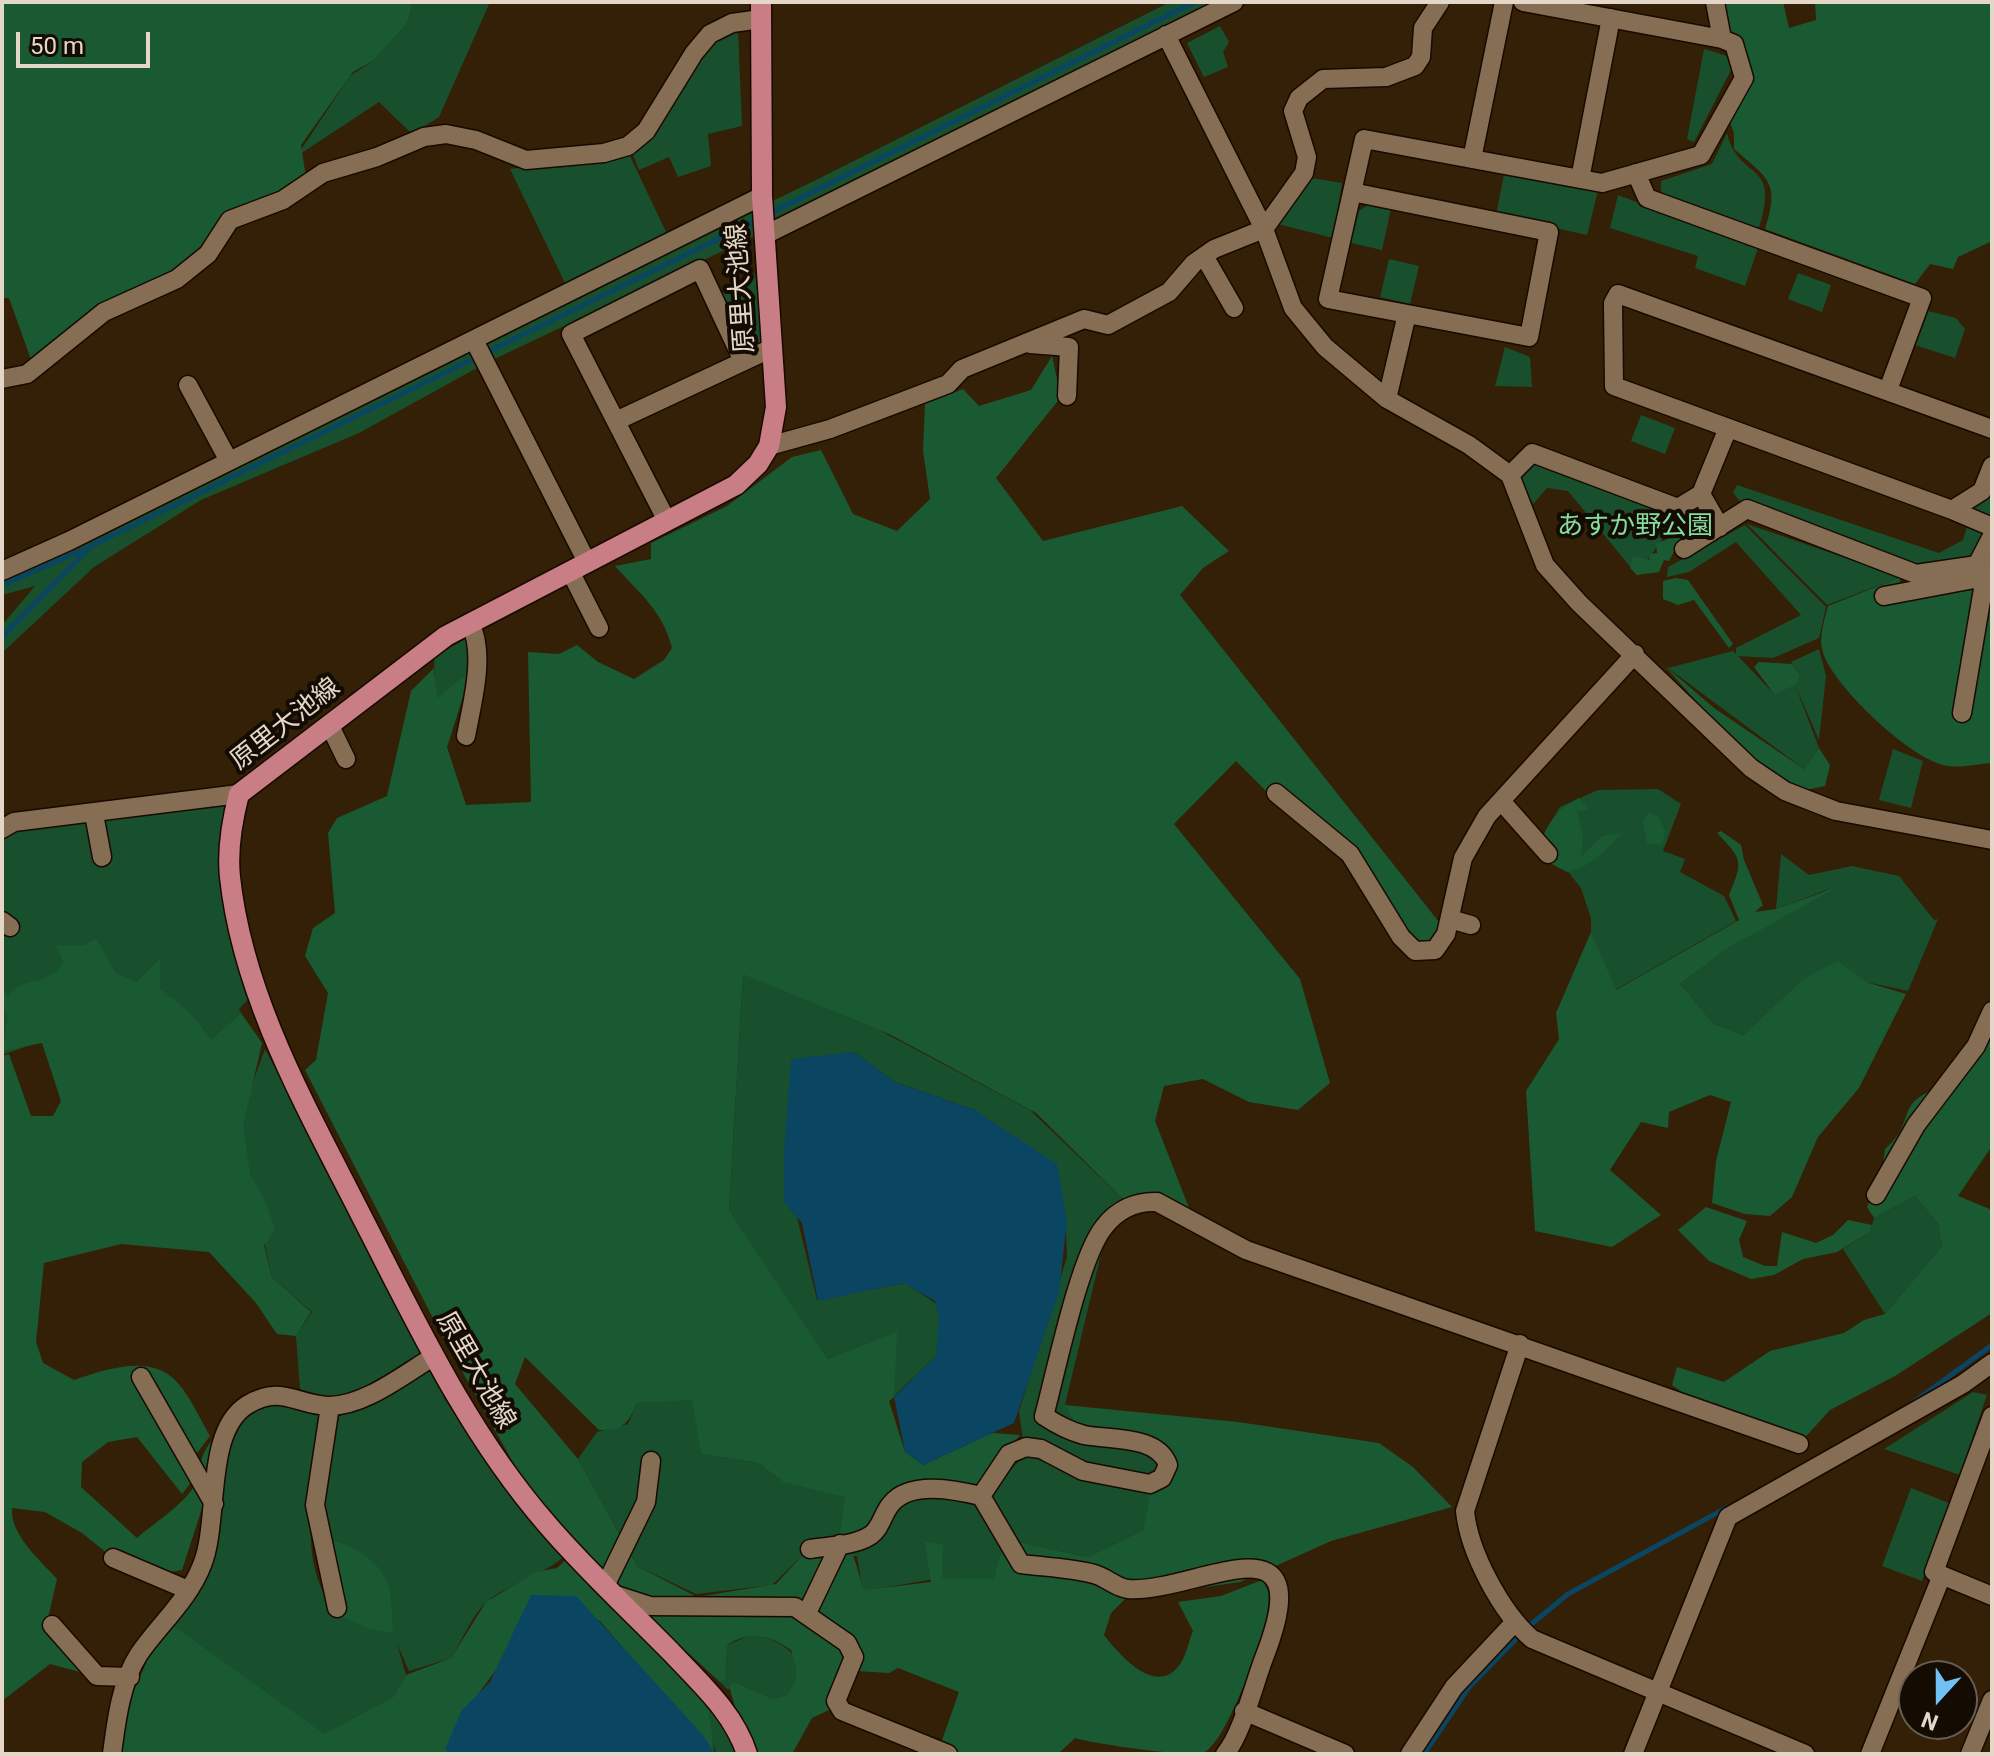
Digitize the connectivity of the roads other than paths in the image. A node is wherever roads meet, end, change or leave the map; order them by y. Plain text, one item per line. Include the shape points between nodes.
1 (1234, 2) edge
2 (1440, 2) edge
3 (1504, 2) edge
4 (1523, 2) edge
5 (1715, 2) edge
6 (761, 11) edge
7 (1611, 18) junction
8 (1166, 35) junction
9 (1722, 39) junction
10 (1472, 159) junction
11 (1636, 173) junction
12 (1580, 179) junction
13 (1352, 192) junction
14 (762, 198) junction
15 (1264, 229) junction
16 (764, 231) junction
17 (1204, 256) junction
18 (1234, 308) dead end
19 (1407, 314) junction
20 (474, 341) junction
21 (1025, 343) junction
22 (772, 348) junction
23 (743, 361) junction
24 (2, 379) edge
25 (188, 385) dead end
26 (1888, 390) junction
27 (1067, 396) dead end
28 (1387, 399) junction
29 (616, 421) junction
30 (1728, 428) junction
31 (1992, 429) edge
32 (769, 446) junction
33 (229, 461) junction
34 (1992, 466) edge
35 (1510, 475) junction
36 (1701, 494) junction
37 (1952, 510) junction
38 (667, 521) junction
39 (1720, 527) junction
40 (1992, 527) edge
41 (1992, 536) edge
42 (1684, 549) dead end
43 (578, 567) junction
44 (1989, 570) edge
45 (2, 571) edge
46 (1884, 596) dead end
47 (470, 623) junction
48 (599, 628) dead end
49 (1635, 654) junction
50 (1962, 713) dead end
51 (329, 724) junction
52 (466, 736) dead end
53 (346, 759) dead end
54 (1276, 793) dead end
55 (239, 794) junction
56 (1501, 801) junction
57 (94, 814) junction
58 (2, 829) edge
59 (1992, 840) edge
60 (1548, 854) dead end
61 (102, 857) dead end
62 (1471, 925) dead end
63 (1451, 932) junction
64 (1992, 1011) edge
65 (1876, 1195) dead end
66 (1520, 1344) junction
67 (433, 1357) junction
68 (1987, 1373) edge
69 (141, 1377) dead end
70 (330, 1406) junction
71 (1992, 1416) edge
72 (1799, 1444) dead end
73 (651, 1461) dead end
74 (981, 1496) junction
75 (214, 1504) junction
76 (840, 1544) junction
77 (810, 1549) dead end
78 (113, 1558) dead end
79 (1942, 1575) junction
80 (188, 1590) junction
81 (611, 1590) junction
82 (1992, 1596) edge
83 (337, 1608) dead end
84 (806, 1615) junction
85 (1514, 1623) junction
86 (52, 1625) dead end
87 (130, 1677) junction
88 (1657, 1694) junction
89 (1992, 1700) edge
90 (1244, 1711) junction
91 (112, 1754) edge
92 (747, 1754) edge
93 (948, 1754) edge
94 (1225, 1754) edge
95 (1345, 1754) edge
96 (1410, 1754) edge
97 (1633, 1754) edge
98 (1805, 1754) edge
99 (1870, 1754) edge
100 (1970, 1754) edge

1 - 8 street
2 - 15 street via 1423,28 1421,57 1415,66 1386,77 1323,79 1299,98 1293,111 1307,157 1304,173
3 - 10 street
4 - 7 street
5 - 9 street
6 - 14 main road, 原里大池線
6 - 24 street via 710,34 646,131 628,146 526,160 446,134 323,173 283,200 230,220 208,254 177,279 104,312 27,374
7 - 9 street
7 - 12 street
8 - 15 street
8 - 16 street
9 - 11 street via 1734,44 1744,78 1701,155
10 - 12 street
10 - 13 street via 1364,139
11 - 12 street via 1602,183
11 - 26 street via 1647,198 1922,298
13 - 19 street via 1328,299
13 - 19 street via 1549,232 1529,337
14 - 16 main road, 原里大池線
14 - 20 street
15 - 17 street
15 - 28 street via 1293,308 1325,347
16 - 22 main road, 原里大池線
17 - 18 street
17 - 21 street via 1169,292 1108,325 1084,319
19 - 28 street
20 - 33 street
20 - 43 street
21 - 27 street via 1069,347
21 - 32 street via 962,369 948,384
22 - 23 street
22 - 32 main road, 原里大池線 via 776,407
23 - 29 street
23 - 29 street via 700,269 571,334
25 - 33 street
26 - 30 street via 1618,294 1613,303 1614,386
26 - 31 street
28 - 35 street
29 - 38 street
30 - 36 street
30 - 37 street
32 - 38 main road, 原里大池線 via 736,485
33 - 45 street
34 - 37 street via 1982,491
35 - 36 street via 1532,453 1678,508
35 - 49 street via 1545,565
36 - 39 street
37 - 40 street
38 - 43 main road, 原里大池線
39 - 41 street via 1747,509 1916,574 1977,565
39 - 42 street
43 - 47 main road, 原里大池線
43 - 48 street
44 - 46 street
44 - 50 street
47 - 51 main road, 原里大池線
47 - 52 street via 476,633 475,689
49 - 56 street
49 - 59 street via 1751,768 1785,791 1836,811
51 - 53 street
51 - 55 main road, 原里大池線
54 - 63 street via 1350,854 1415,951 1435,950
55 - 57 street
55 - 67 main road, 原里大池線 via 231,824 230,877 247,959 277,1042
56 - 60 street
56 - 63 street via 1487,816
57 - 58 street via 14,822
57 - 61 street
62 - 63 street
64 - 65 street via 1976,1046 1916,1125
66 - 72 street
66 - 74 street via 1246,1250 1166,1207 1145,1202 1121,1210 1102,1228 1088,1257 1044,1416 1081,1434 1136,1442 1160,1452 1168,1465 1162,1478 1150,1484 1083,1471 1026,1447 1009,1454
66 - 85 street via 1465,1511 1467,1536
67 - 70 street via 364,1396
67 - 81 main road, 原里大池線 via 512,1482
68 - 88 street via 1728,1517
69 - 75 street
70 - 75 street via 266,1394 244,1407 230,1423 220,1449
70 - 83 street via 315,1505
71 - 79 street via 1934,1572
73 - 81 street via 646,1502
74 - 76 street via 903,1493 873,1535
74 - 90 street via 1021,1564 1096,1575 1126,1590 1235,1567 1254,1567 1273,1578 1281,1598 1278,1624
75 - 80 street via 203,1564
76 - 77 street
76 - 84 street
78 - 80 street
79 - 82 street
79 - 99 street
80 - 87 street via 136,1658
81 - 84 street via 650,1606 795,1607
81 - 92 main road, 原里大池線 via 734,1723
84 - 93 street via 847,1643 854,1657 836,1701 842,1711
85 - 88 street via 1532,1639
85 - 96 street via 1454,1687
86 - 87 street via 97,1676
87 - 91 street via 116,1719
88 - 97 street
88 - 98 street
89 - 100 street
90 - 94 street
90 - 95 street

